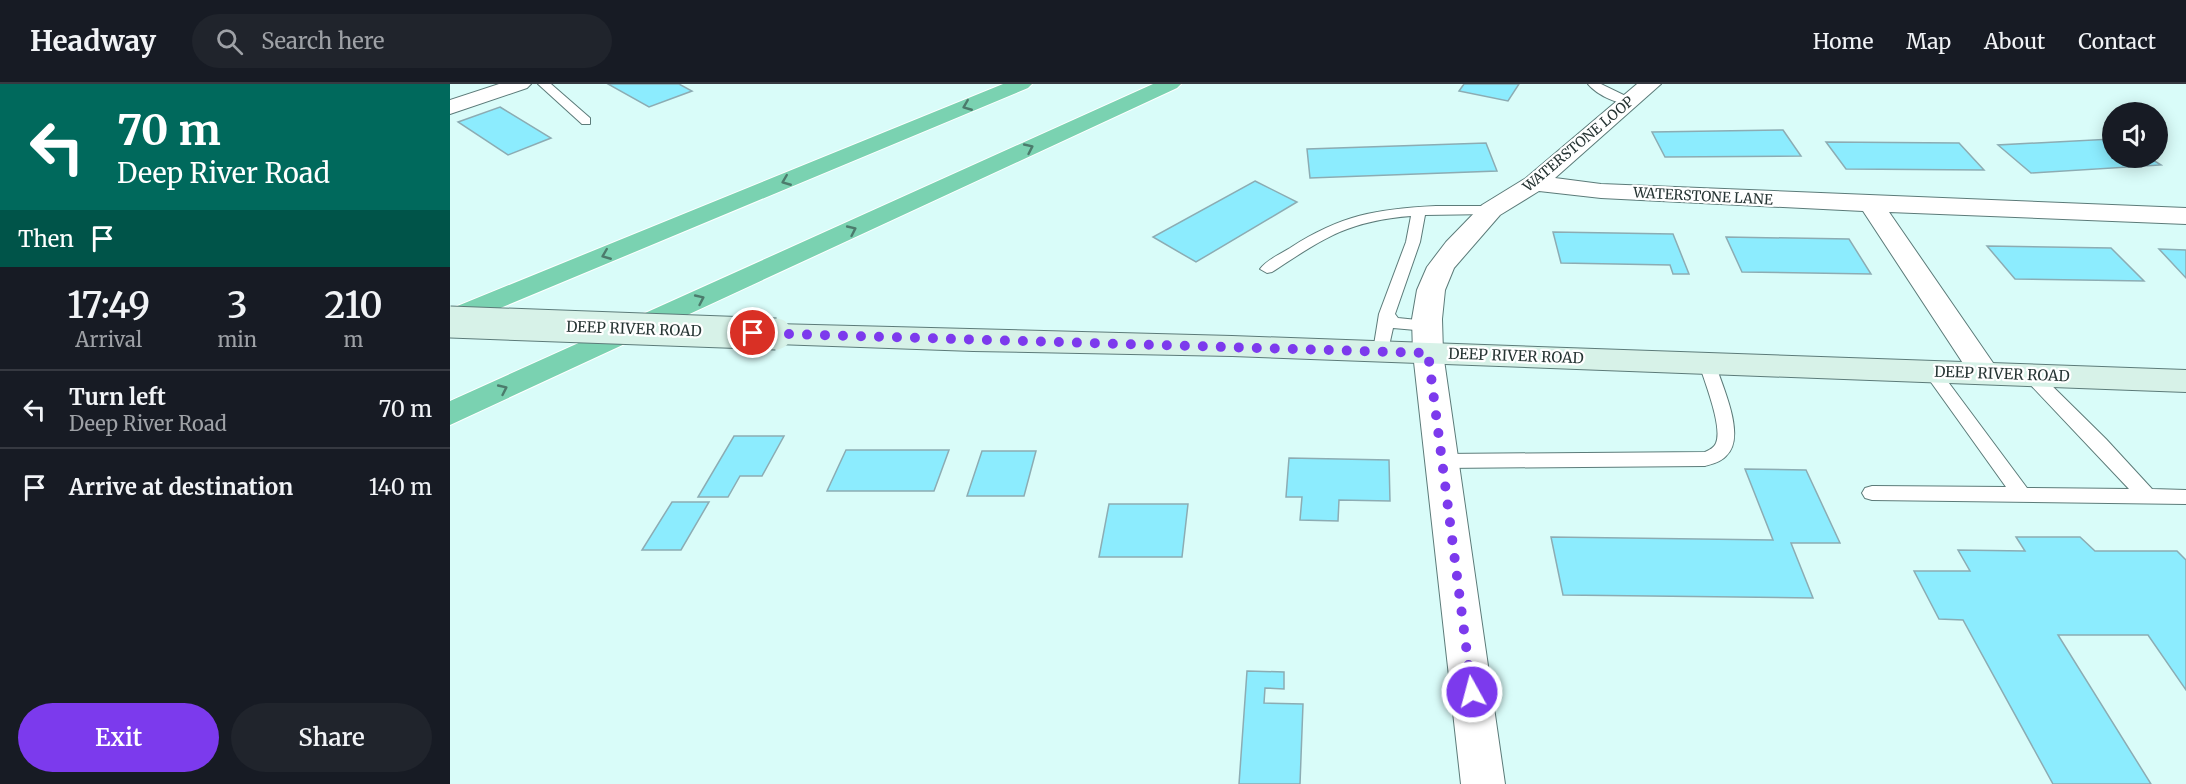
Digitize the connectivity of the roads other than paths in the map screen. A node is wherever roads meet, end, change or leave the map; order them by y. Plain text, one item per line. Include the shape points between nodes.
1 (520, 84) edge
2 (544, 84) edge
3 (1021, 84) edge
4 (1170, 84) edge
5 (1594, 84) edge
6 (1650, 84) edge
7 (1630, 101) junction
8 (450, 107) edge
9 (586, 122) dead end
10 (1535, 183) junction
11 (1871, 204) junction
12 (1491, 210) junction
13 (1419, 212) junction
14 (2186, 216) edge
15 (1267, 269) dead end
16 (1387, 314) junction
17 (450, 321) edge
18 (1428, 339) junction
19 (1381, 351) junction
20 (1707, 363) junction
21 (1931, 371) junction
22 (1985, 373) junction
23 (2031, 375) junction
24 (2186, 381) edge
25 (450, 414) edge
26 (1442, 461) junction
27 (1872, 493) dead end
28 (2022, 495) junction
29 (2148, 497) junction
30 (2186, 497) edge
31 (1483, 784) edge

1 - 8 street
2 - 9 lane
3 -> 17 highway
25 -> 4 highway
5 - 7 lane
6 - 7 street, WATERSTONE LOOP
7 - 10 street, WATERSTONE LOOP
10 - 11 street, WATERSTONE LANE via 1601,191
10 - 12 street, WATERSTONE LOOP
11 - 14 street, WATERSTONE LANE
11 - 22 street
12 - 13 lane
12 - 18 street, WATERSTONE LOOP via 1441,267 1431,290
13 - 15 lane via 1345,224
13 - 16 lane via 1413,242
16 - 18 lane via 1393,323
16 - 19 lane
17 - 19 street, DEEP RIVER ROAD, bridge
18 - 19 street, DEEP RIVER ROAD
18 - 20 street, DEEP RIVER ROAD
18 - 26 street, WATERSTONE LOOP
20 - 21 street, DEEP RIVER ROAD
20 - 26 lane via 1726,444 1718,454 1705,459
21 - 22 street, DEEP RIVER ROAD
21 - 28 lane
22 - 23 street, DEEP RIVER ROAD
23 - 24 street, DEEP RIVER ROAD
23 - 29 lane
26 - 31 street, WATERSTONE LOOP
27 - 28 lane
28 - 29 lane
29 - 30 lane

